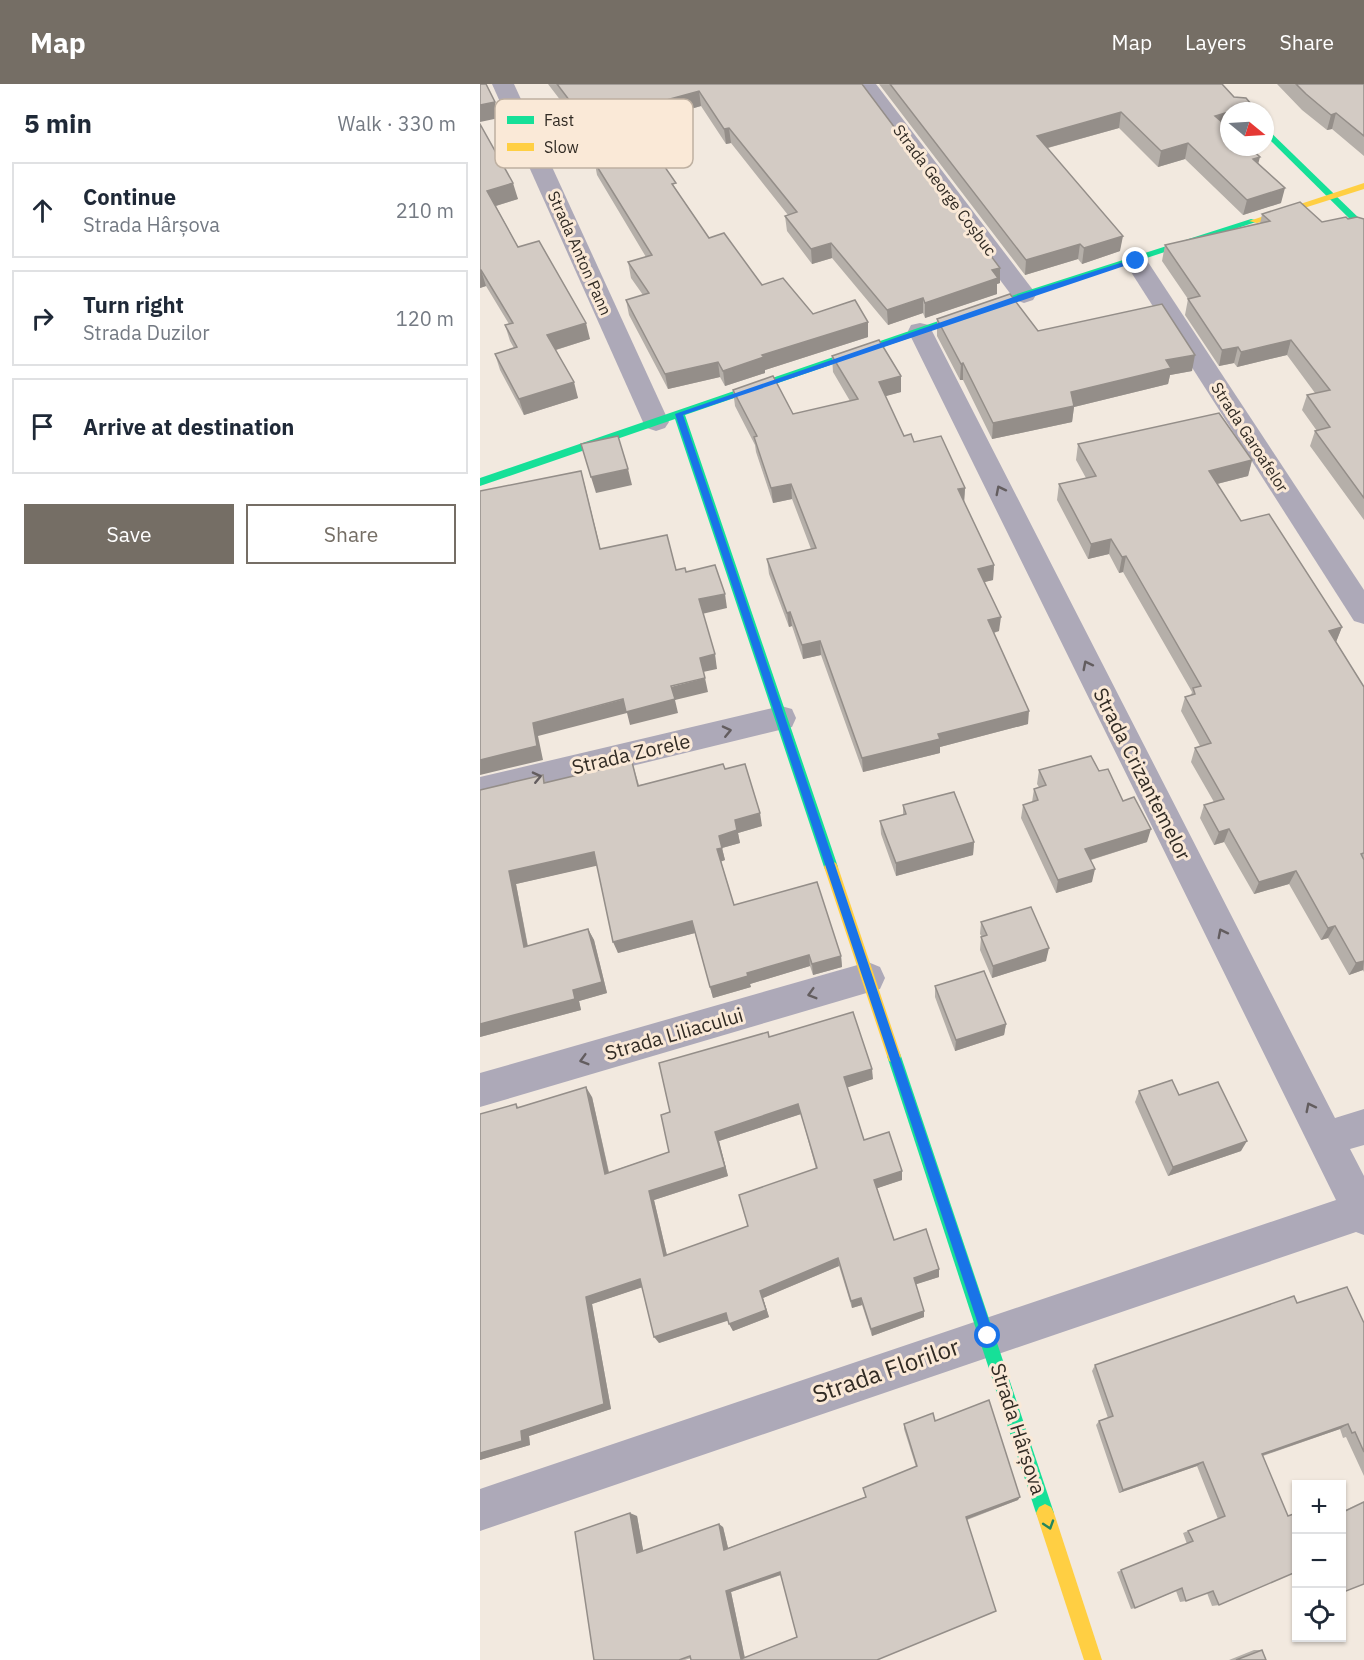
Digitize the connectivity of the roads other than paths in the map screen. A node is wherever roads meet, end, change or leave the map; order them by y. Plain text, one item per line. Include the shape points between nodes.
1 (503, 84) edge
2 (866, 84) edge
3 (510, 99) edge
4 (1274, 139) edge
5 (541, 168) edge
6 (1364, 186) edge
7 (1332, 196) junction
8 (1364, 228) edge
9 (1136, 261) junction
10 (1024, 295) junction
11 (920, 331) junction
12 (679, 414) junction
13 (656, 422) junction
14 (480, 482) edge
15 (1364, 613) edge
16 (781, 718) junction
17 (480, 790) edge
18 (868, 978) junction
19 (480, 1090) edge
20 (1364, 1127) edge
21 (1326, 1139) junction
22 (1363, 1213) edge
23 (988, 1336) junction
24 (480, 1510) edge
25 (1093, 1660) edge

1 - 3 street, Strada Anton Pann
2 - 10 street, Strada George Coșbuc
4 - 7 street
5 - 13 street, Strada Anton Pann
6 - 7 street
7 - 8 street
7 - 9 street
9 - 10 street
9 - 15 street, Strada Garoafelor
10 - 11 street
11 - 12 street
21 -> 11 street, Strada Crizantemelor
12 - 13 street
12 - 16 street, Strada Hârșova
13 - 14 street
17 -> 16 street, Strada Zorele
16 - 18 street, Strada Hârșova
18 -> 19 street, Strada Liliacului
18 - 23 street, Strada Hârșova
20 - 21 street
21 - 22 street, Strada Crizantemelor
22 - 23 street, Strada Florilor
23 - 24 street, Strada Florilor
23 -> 25 street, Strada Hârșova

